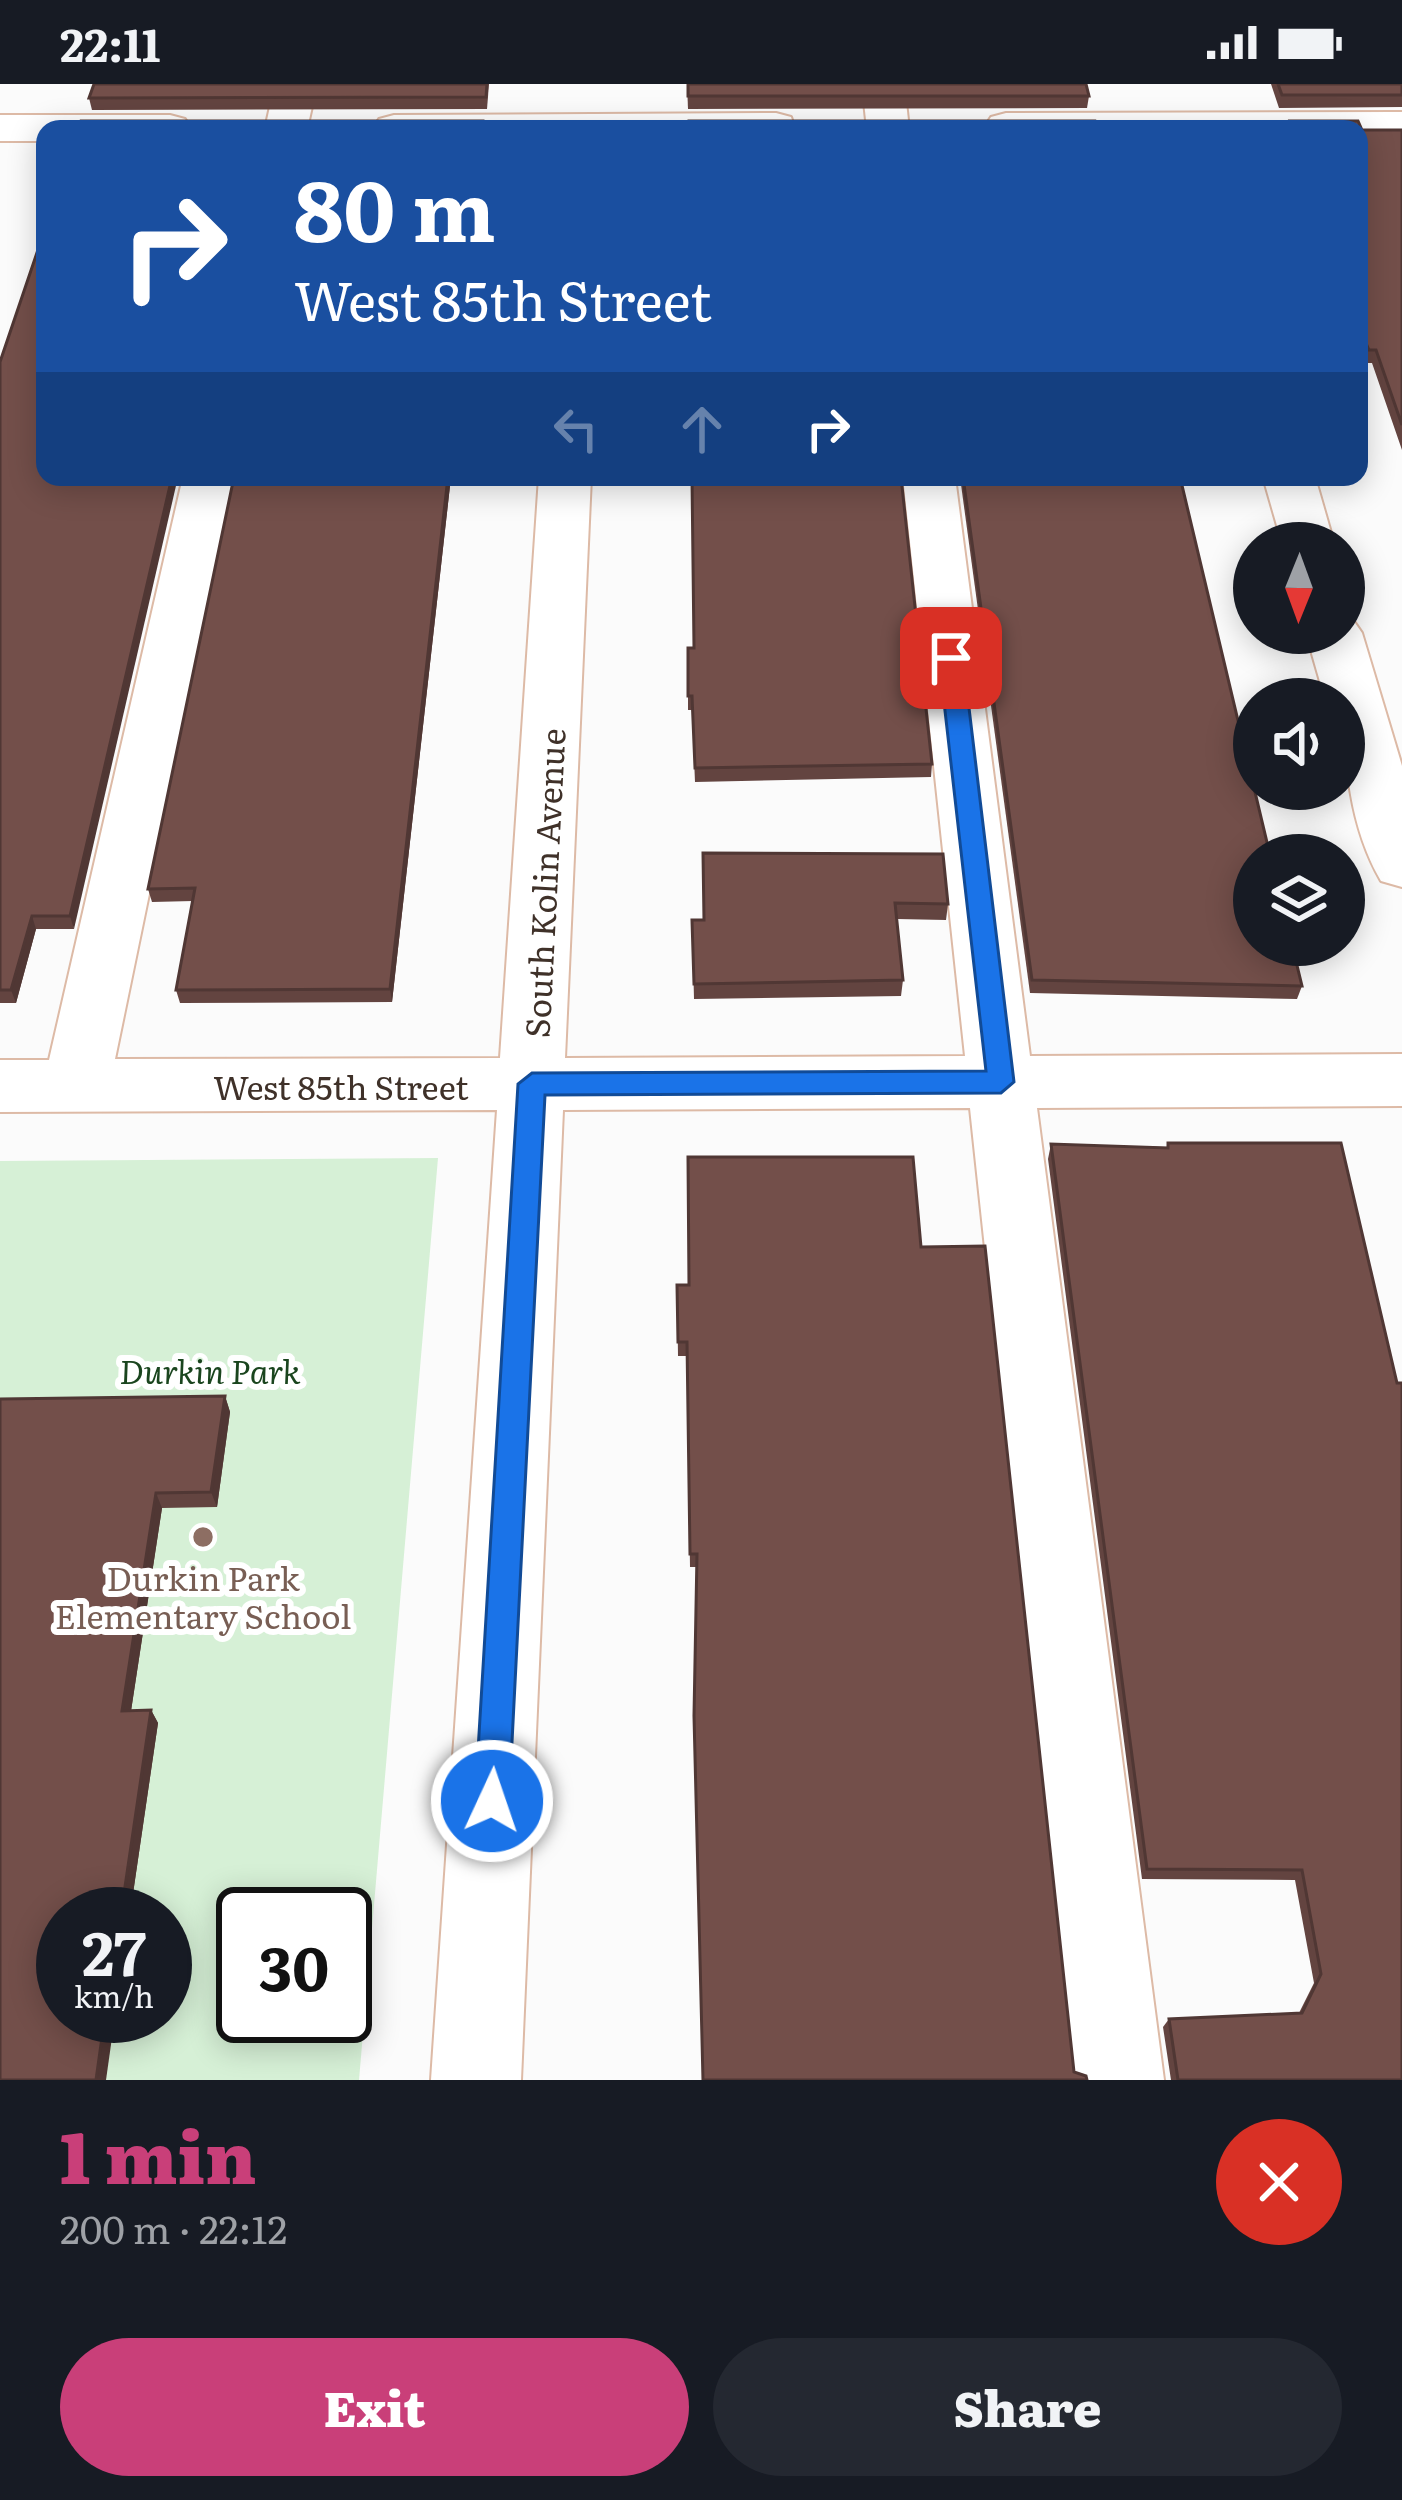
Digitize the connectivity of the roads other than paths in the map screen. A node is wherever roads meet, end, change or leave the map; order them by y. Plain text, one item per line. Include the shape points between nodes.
1 (296, 84) edge
2 (1174, 84) edge
3 (585, 113) edge
4 (886, 113) edge
5 (288, 120) edge
6 (477, 120) edge
7 (717, 120) edge
8 (856, 120) edge
9 (917, 120) edge
10 (1184, 120) edge
11 (1368, 125) edge
12 (1402, 125) edge
13 (0, 128) edge
14 (36, 128) edge
15 (207, 486) edge
16 (565, 486) edge
17 (930, 486) edge
18 (1291, 486) edge
19 (1302, 522) edge
20 (1340, 654) edge
21 (1402, 865) edge
22 (1402, 1080) edge
23 (1001, 1082) junction
24 (532, 1084) junction
25 (0, 1086) edge
26 (76, 1086) junction
27 (476, 2080) edge
28 (1119, 2080) edge

1 - 5 street
2 - 10 street
3 - 6 street
3 - 7 street
4 - 8 street
4 - 9 street
11 - 12 street
13 - 14 street
15 - 26 street
16 - 24 street, South Kolin Avenue
17 - 23 street
18 - 19 street
20 - 21 street
22 - 23 street, West 85th Street
23 - 24 street, West 85th Street
23 - 28 street
24 - 26 street, West 85th Street
24 - 27 street, South Kolin Avenue
25 - 26 street, West 85th Street

